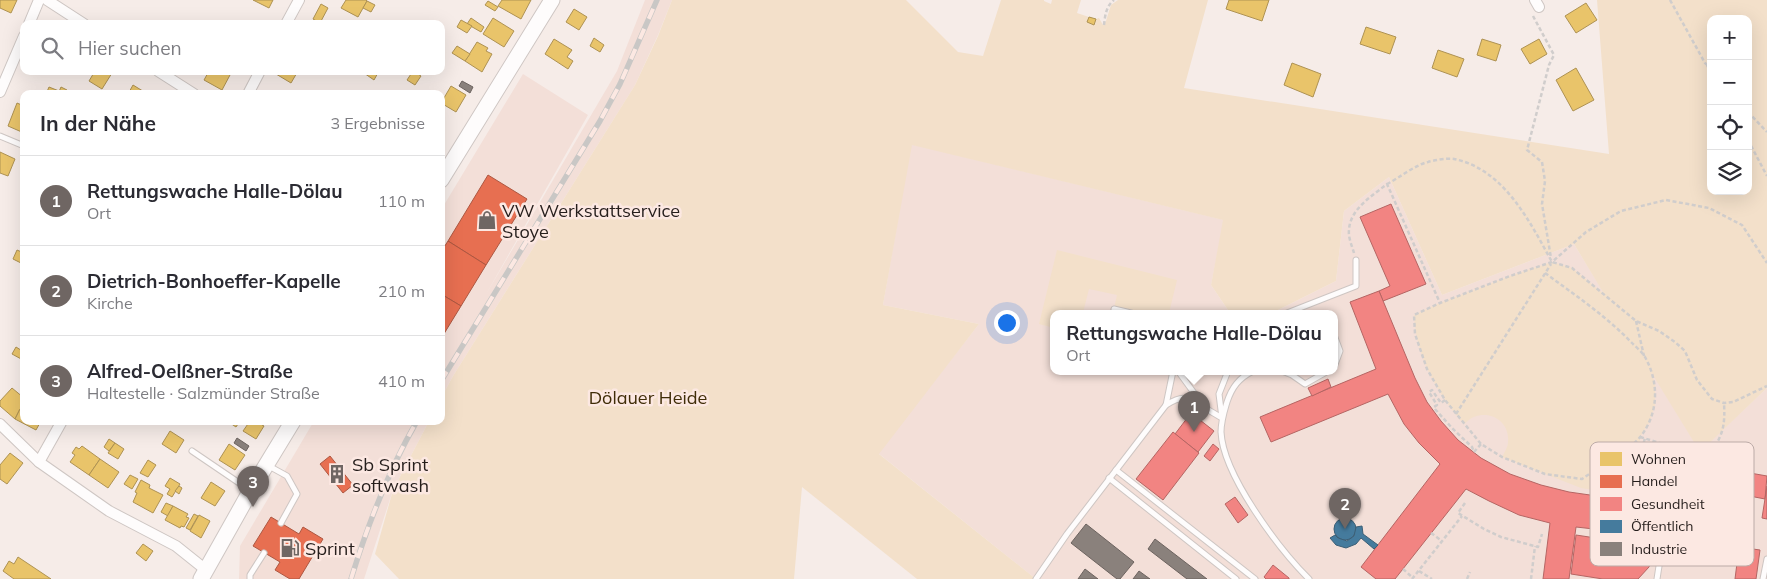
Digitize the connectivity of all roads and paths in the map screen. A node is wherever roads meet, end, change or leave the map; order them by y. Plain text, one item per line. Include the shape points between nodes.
1 (39, 0) edge
2 (47, 0) edge
3 (300, 0) edge
4 (552, 0) edge
5 (1114, 0) edge
6 (1670, 0) edge
7 (1537, 4) edge
8 (31, 20) edge
9 (78, 20) edge
10 (288, 20) edge
11 (1104, 25) dead end
12 (20, 43) edge
13 (1705, 63) joint
14 (1707, 66) edge
15 (4, 71) edge
16 (164, 75) edge
17 (258, 75) edge
18 (188, 90) edge
19 (250, 90) edge
20 (0, 92) edge
21 (1752, 116) edge
22 (1767, 132) edge
23 (0, 136) edge
24 (20, 144) edge
25 (1752, 148) edge
26 (445, 174) edge
27 (1767, 176) edge
28 (1387, 184) junction
29 (1356, 260) joint
30 (1552, 262) junction
31 (1767, 263) edge
32 (1545, 273) junction
33 (1440, 303) junction
34 (1114, 309) dead end
35 (1118, 310) edge
36 (1295, 310) edge
37 (1636, 321) junction
38 (1644, 356) junction
39 (1172, 375) edge
40 (1181, 375) edge
41 (1226, 375) edge
42 (1245, 375) edge
43 (1292, 375) edge
44 (1321, 375) edge
45 (1767, 386) edge
46 (1445, 400) junction
47 (1724, 403) junction
48 (1166, 405) junction
49 (1205, 408) junction
50 (1456, 414) junction
51 (1222, 418) junction
52 (0, 424) edge
53 (60, 425) edge
54 (291, 425) edge
55 (1640, 437) junction
56 (1644, 438) junction
57 (1634, 442) edge
58 (1643, 442) edge
59 (1658, 442) edge
60 (1718, 442) edge
61 (1481, 444) junction
62 (192, 451) dead end
63 (40, 462) junction
64 (267, 465) junction
65 (1116, 470) junction
66 (1590, 473) edge
67 (1109, 478) junction
68 (251, 490) junction
69 (1465, 503) dead end
70 (1462, 516) junction
71 (281, 523) dead end
72 (1431, 533) dead end
73 (1542, 534) dead end
74 (1442, 541) junction
75 (1535, 546) junction
76 (264, 553) dead end
77 (1767, 559) edge
78 (1659, 566) edge
79 (1403, 569) dead end
80 (1419, 571) junction
81 (1470, 572) dead end
82 (207, 576) edge
83 (1254, 578) edge
84 (1413, 578) edge
85 (250, 579) edge
86 (1036, 579) edge
87 (1236, 579) edge
88 (1309, 579) edge
89 (1432, 579) edge
90 (1467, 579) edge
91 (1531, 579) edge
92 (1657, 579) edge
93 (1763, 579) edge

1 - 8 street
2 - 9 street
3 - 10 street
4 - 26 main road
5 - 11 path via 1107,8
6 - 13 path
7 - 30 path via 1531,12 1554,55 1527,150 1542,162 1545,181 1542,204
12 - 15 street
13 - 14 path
15 - 20 street
16 - 18 street
17 - 19 street
21 - 22 path
23 - 24 lane
25 - 27 path
28 - 29 path via 1362,204 1352,217 1348,230
28 - 30 path via 1426,162 1453,159 1481,169 1504,188 1530,222
28 - 33 path
29 - 36 lane via 1356,286
30 - 31 path via 1586,232 1620,211 1666,200 1709,208 1742,225
30 - 32 path
30 - 33 path
30 - 37 path via 1572,268
32 - 38 path via 1621,331
32 - 50 path
33 - 46 path via 1414,316 1415,334 1427,369
34 - 35 lane
37 - 38 path
37 - 47 path via 1675,342 1685,352 1697,380 1712,400
38 - 55 path via 1655,383 1655,405
39 - 48 lane
40 - 49 lane
41 - 51 lane via 1218,394
42 - 51 lane via 1230,394
43 - 44 lane via 1304,384
45 - 47 path
46 - 50 path
46 - 61 path via 1441,403 1432,390 1429,392 1436,409 1474,452
47 - 60 path via 1725,421
48 - 49 lane via 1185,397
48 - 65 lane
49 - 51 lane
50 - 61 path
51 - 88 lane via 1222,441 1237,479 1279,544
52 - 63 street
53 - 63 street
54 - 64 main road
55 - 56 path
55 - 57 path
56 - 58 path
56 - 59 path
61 - 66 path via 1502,457 1545,474 1582,478
62 - 68 lane
63 - 82 street via 109,511 176,546
64 - 68 main road
64 - 71 lane via 287,476 297,494
65 - 67 lane
65 - 83 lane
67 - 86 lane
67 - 87 lane
68 - 82 main road
69 - 70 path via 1458,513
70 - 74 path
70 - 75 path via 1501,537
72 - 74 path
73 - 75 path via 1538,547
74 - 80 path
75 - 91 path
76 - 85 lane
77 - 93 lane
78 - 92 lane
79 - 84 path
80 - 84 path
80 - 89 path
81 - 90 path

